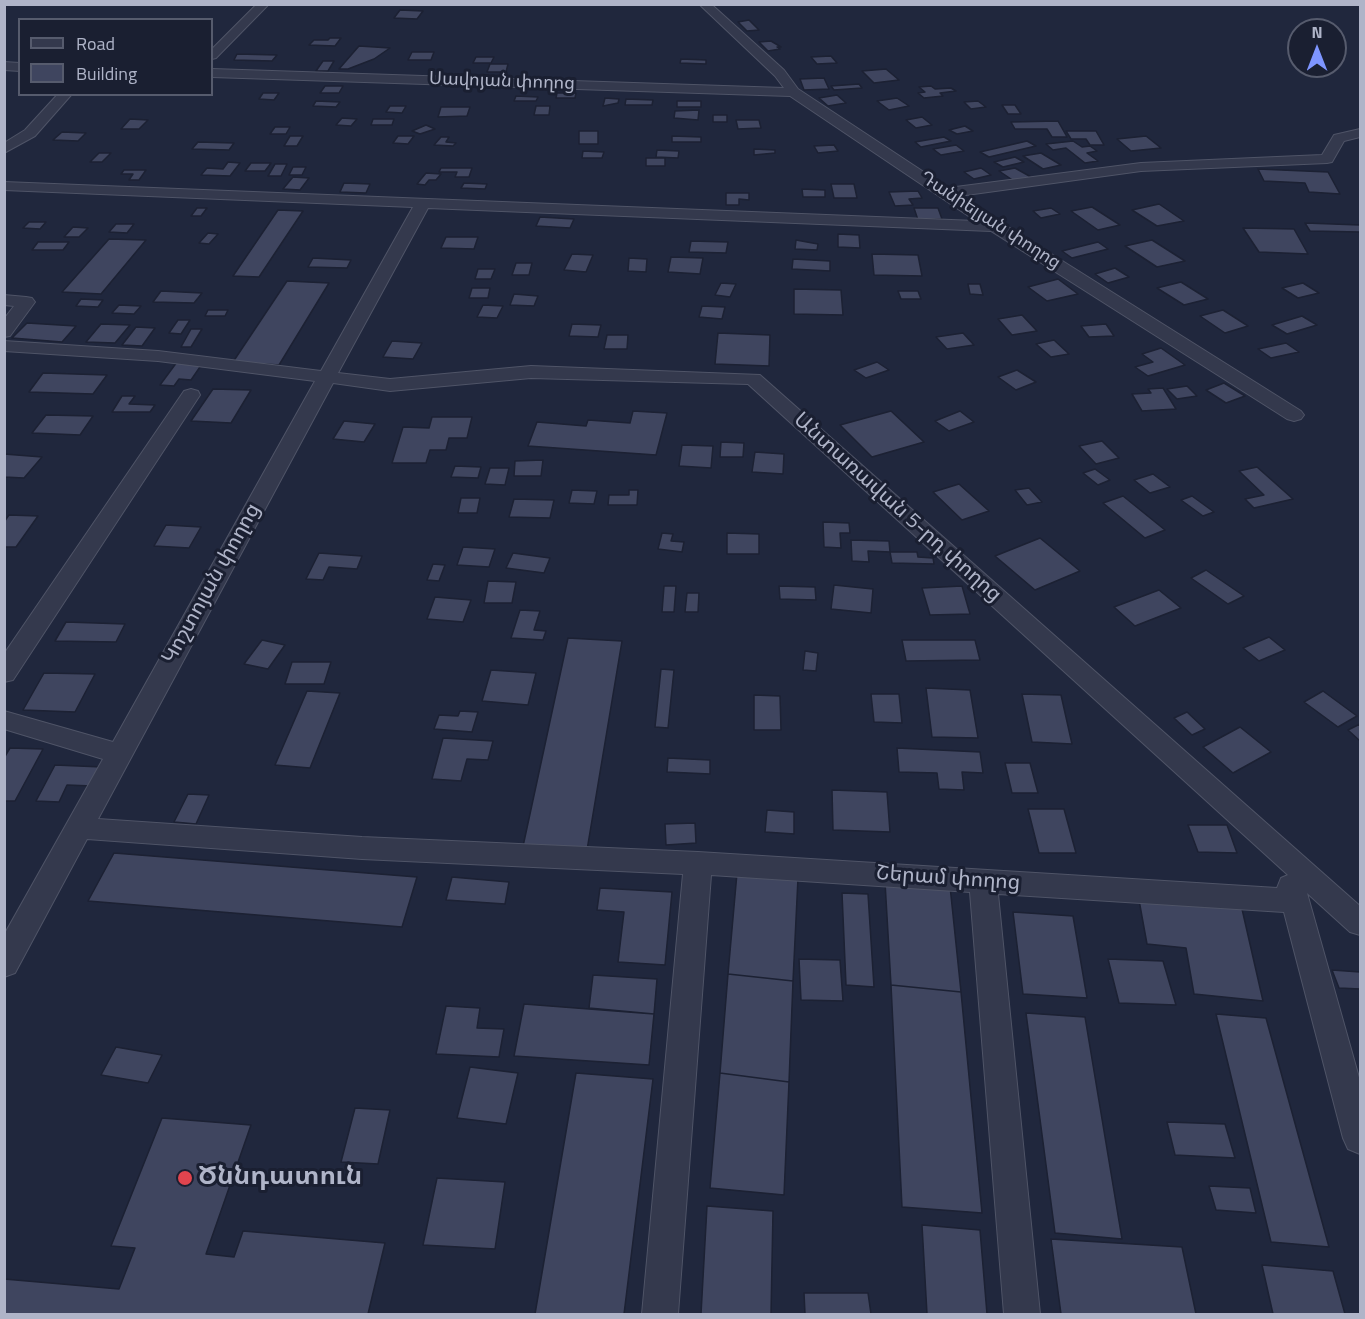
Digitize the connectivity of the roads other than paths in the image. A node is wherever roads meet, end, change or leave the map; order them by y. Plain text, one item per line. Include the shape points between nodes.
1 (264, 4) edge
2 (704, 4) edge
3 (213, 54) edge
4 (213, 73) edge
5 (793, 92) junction
6 (64, 96) edge
7 (1360, 133) edge
8 (4, 149) edge
9 (4, 186) edge
10 (946, 193) junction
11 (422, 204) junction
12 (995, 226) junction
13 (4, 300) edge
14 (4, 332) edge
15 (4, 346) edge
16 (325, 378) junction
17 (191, 395) dead end
18 (1294, 416) dead end
19 (4, 674) edge
20 (4, 720) edge
21 (120, 754) junction
22 (79, 828) junction
23 (1282, 853) junction
24 (698, 863) junction
25 (983, 881) junction
26 (1295, 901) junction
27 (1360, 923) edge
28 (4, 964) edge
29 (1360, 1138) edge
30 (660, 1314) edge
31 (1022, 1314) edge

1 - 3 street
2 - 5 street, Դանիելյան փողոց via 780,73
4 - 5 street, Սավոյան փողոց
5 - 10 street, Դանիելյան փողոց
6 - 8 street via 30,133
7 - 10 street via 1339,138 1327,159 1141,167
9 - 11 street
10 - 12 street, Դանիելյան փողոց
11 - 12 street
11 - 16 street, Կոշտոյան փողոց
12 - 18 street, Դանիելյան փողոց
13 - 14 street via 26,302
15 - 16 street, Անտառավան 5-րդ փողոց via 158,356
16 - 21 street, Կոշտոյան փողոց
16 - 23 street, Անտառավան 5-րդ փողոց via 390,385 531,372 753,379
17 - 19 street
20 - 21 street
21 - 22 street, Կոշտոյան փողոց
22 - 24 street, Շերամ փողոց via 362,848
22 - 28 street, Կոշտոյան փողոց
23 - 26 street
23 - 27 street, Անտառավան 5-րդ փողոց
24 - 25 street, Շերամ փողոց
24 - 30 street
25 - 26 street, Շերամ փողոց
25 - 31 street
26 - 29 street

